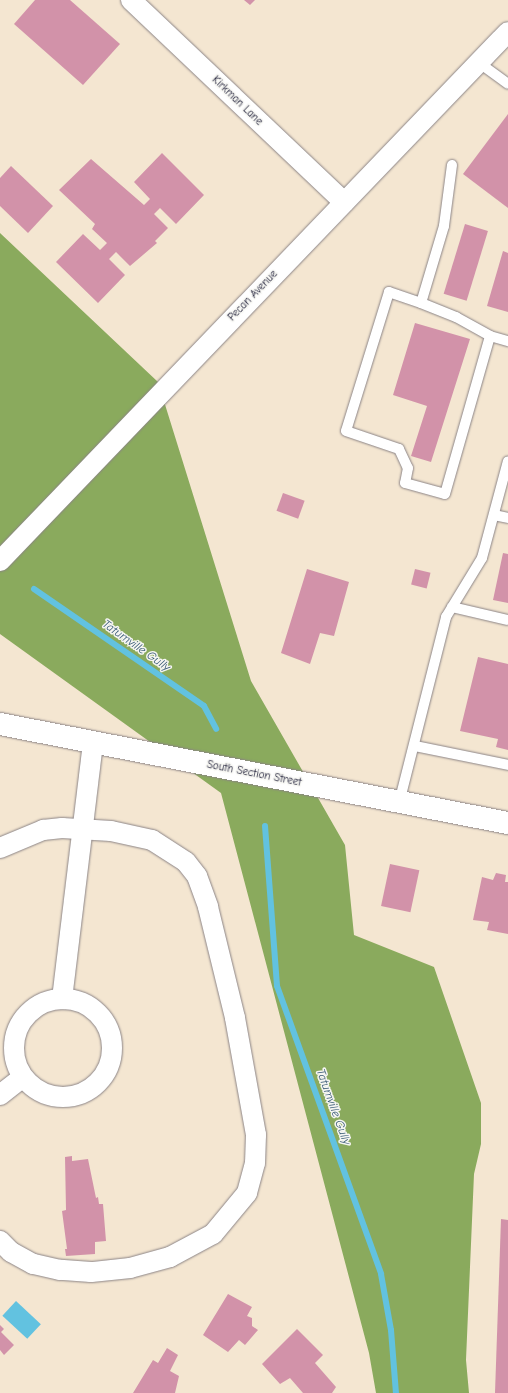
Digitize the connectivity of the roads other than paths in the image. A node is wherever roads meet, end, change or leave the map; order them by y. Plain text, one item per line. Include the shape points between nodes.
1 (131, 0) edge
2 (508, 32) edge
3 (478, 62) junction
4 (508, 84) edge
5 (452, 165) dead end
6 (344, 202) junction
7 (421, 303) junction
8 (490, 336) junction
9 (508, 341) edge
10 (508, 461) edge
11 (494, 514) junction
12 (508, 518) edge
13 (0, 561) edge
14 (452, 607) junction
15 (508, 620) edge
16 (0, 724) edge
17 (93, 743) junction
18 (415, 746) junction
19 (508, 766) edge
20 (399, 802) junction
21 (508, 823) edge
22 (83, 830) junction
23 (0, 848) edge
24 (62, 999) junction
25 (23, 1077) junction
26 (0, 1095) edge
27 (0, 1241) edge

1 - 6 street, Kirkman Lane
2 - 3 street, Pecan Avenue
3 - 4 lane
3 - 6 street, Pecan Avenue
5 - 7 lane via 444,226
6 - 13 street, Pecan Avenue
7 - 8 lane via 456,317
7 - 8 lane via 389,292 346,431 399,449 408,468 405,483 444,494
8 - 9 lane
10 - 11 lane
11 - 12 lane
11 - 14 lane via 482,558
14 - 15 lane
14 - 18 lane via 446,617
16 - 17 street, South Section Street
17 - 20 street, South Section Street
17 - 22 street
18 - 19 lane
18 - 20 lane
20 - 21 street, South Section Street
22 - 23 street via 43,830
22 - 24 street
22 - 27 street via 130,834 152,840 186,862 197,876 208,908 251,1095 256,1135 255,1163 247,1193 213,1234 170,1257 130,1268 91,1272 60,1270 33,1264 11,1252
24 - 25 street via 34,1009 23,1020 16,1033 16,1063
24 - 25 street via 79,1002 104,1023 111,1038 111,1055 106,1071 96,1084 82,1093 66,1097 49,1096
25 - 26 street

